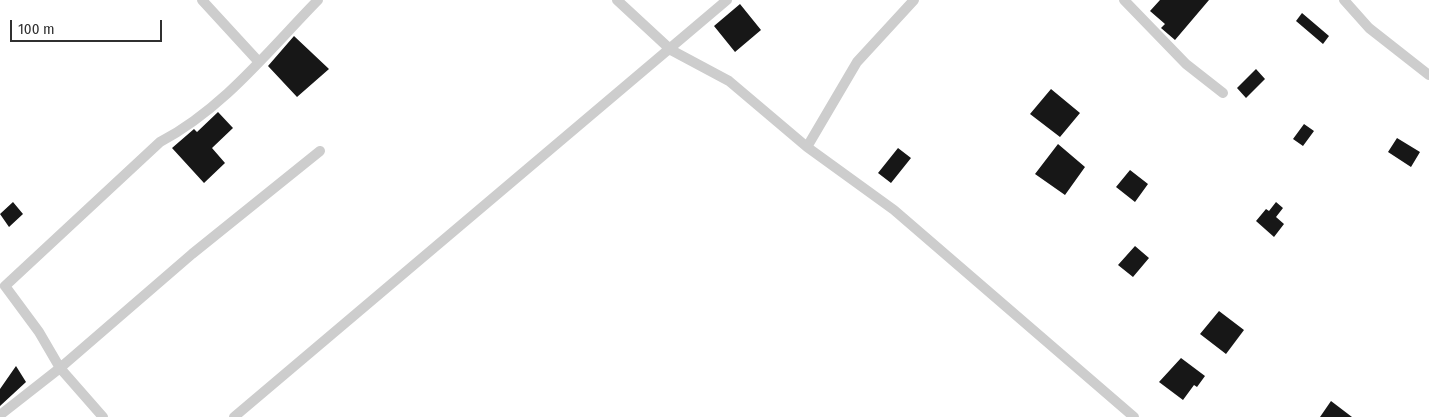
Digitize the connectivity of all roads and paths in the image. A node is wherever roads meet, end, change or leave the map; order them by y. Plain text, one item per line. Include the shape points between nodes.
1 (202, 0) edge
2 (318, 0) edge
3 (617, 0) edge
4 (727, 0) edge
5 (914, 0) edge
6 (1124, 0) edge
7 (1344, 0) edge
8 (671, 50) junction
9 (258, 62) junction
10 (1429, 75) edge
11 (1222, 93) dead end
12 (806, 146) junction
13 (320, 152) dead end
14 (3, 282) edge
15 (60, 368) junction
16 (0, 416) edge
17 (103, 417) edge
18 (234, 417) edge
19 (1134, 417) edge

1 - 9 street
2 - 9 street
3 - 8 street
4 - 8 street
5 - 12 street via 857,62
6 - 11 street via 1186,64
7 - 10 street via 1369,28
8 - 12 street via 729,81
8 - 18 street
9 - 14 street via 209,111 160,142
12 - 19 street via 894,210
13 - 15 street via 192,254
14 - 15 street
15 - 16 street
15 - 17 street

